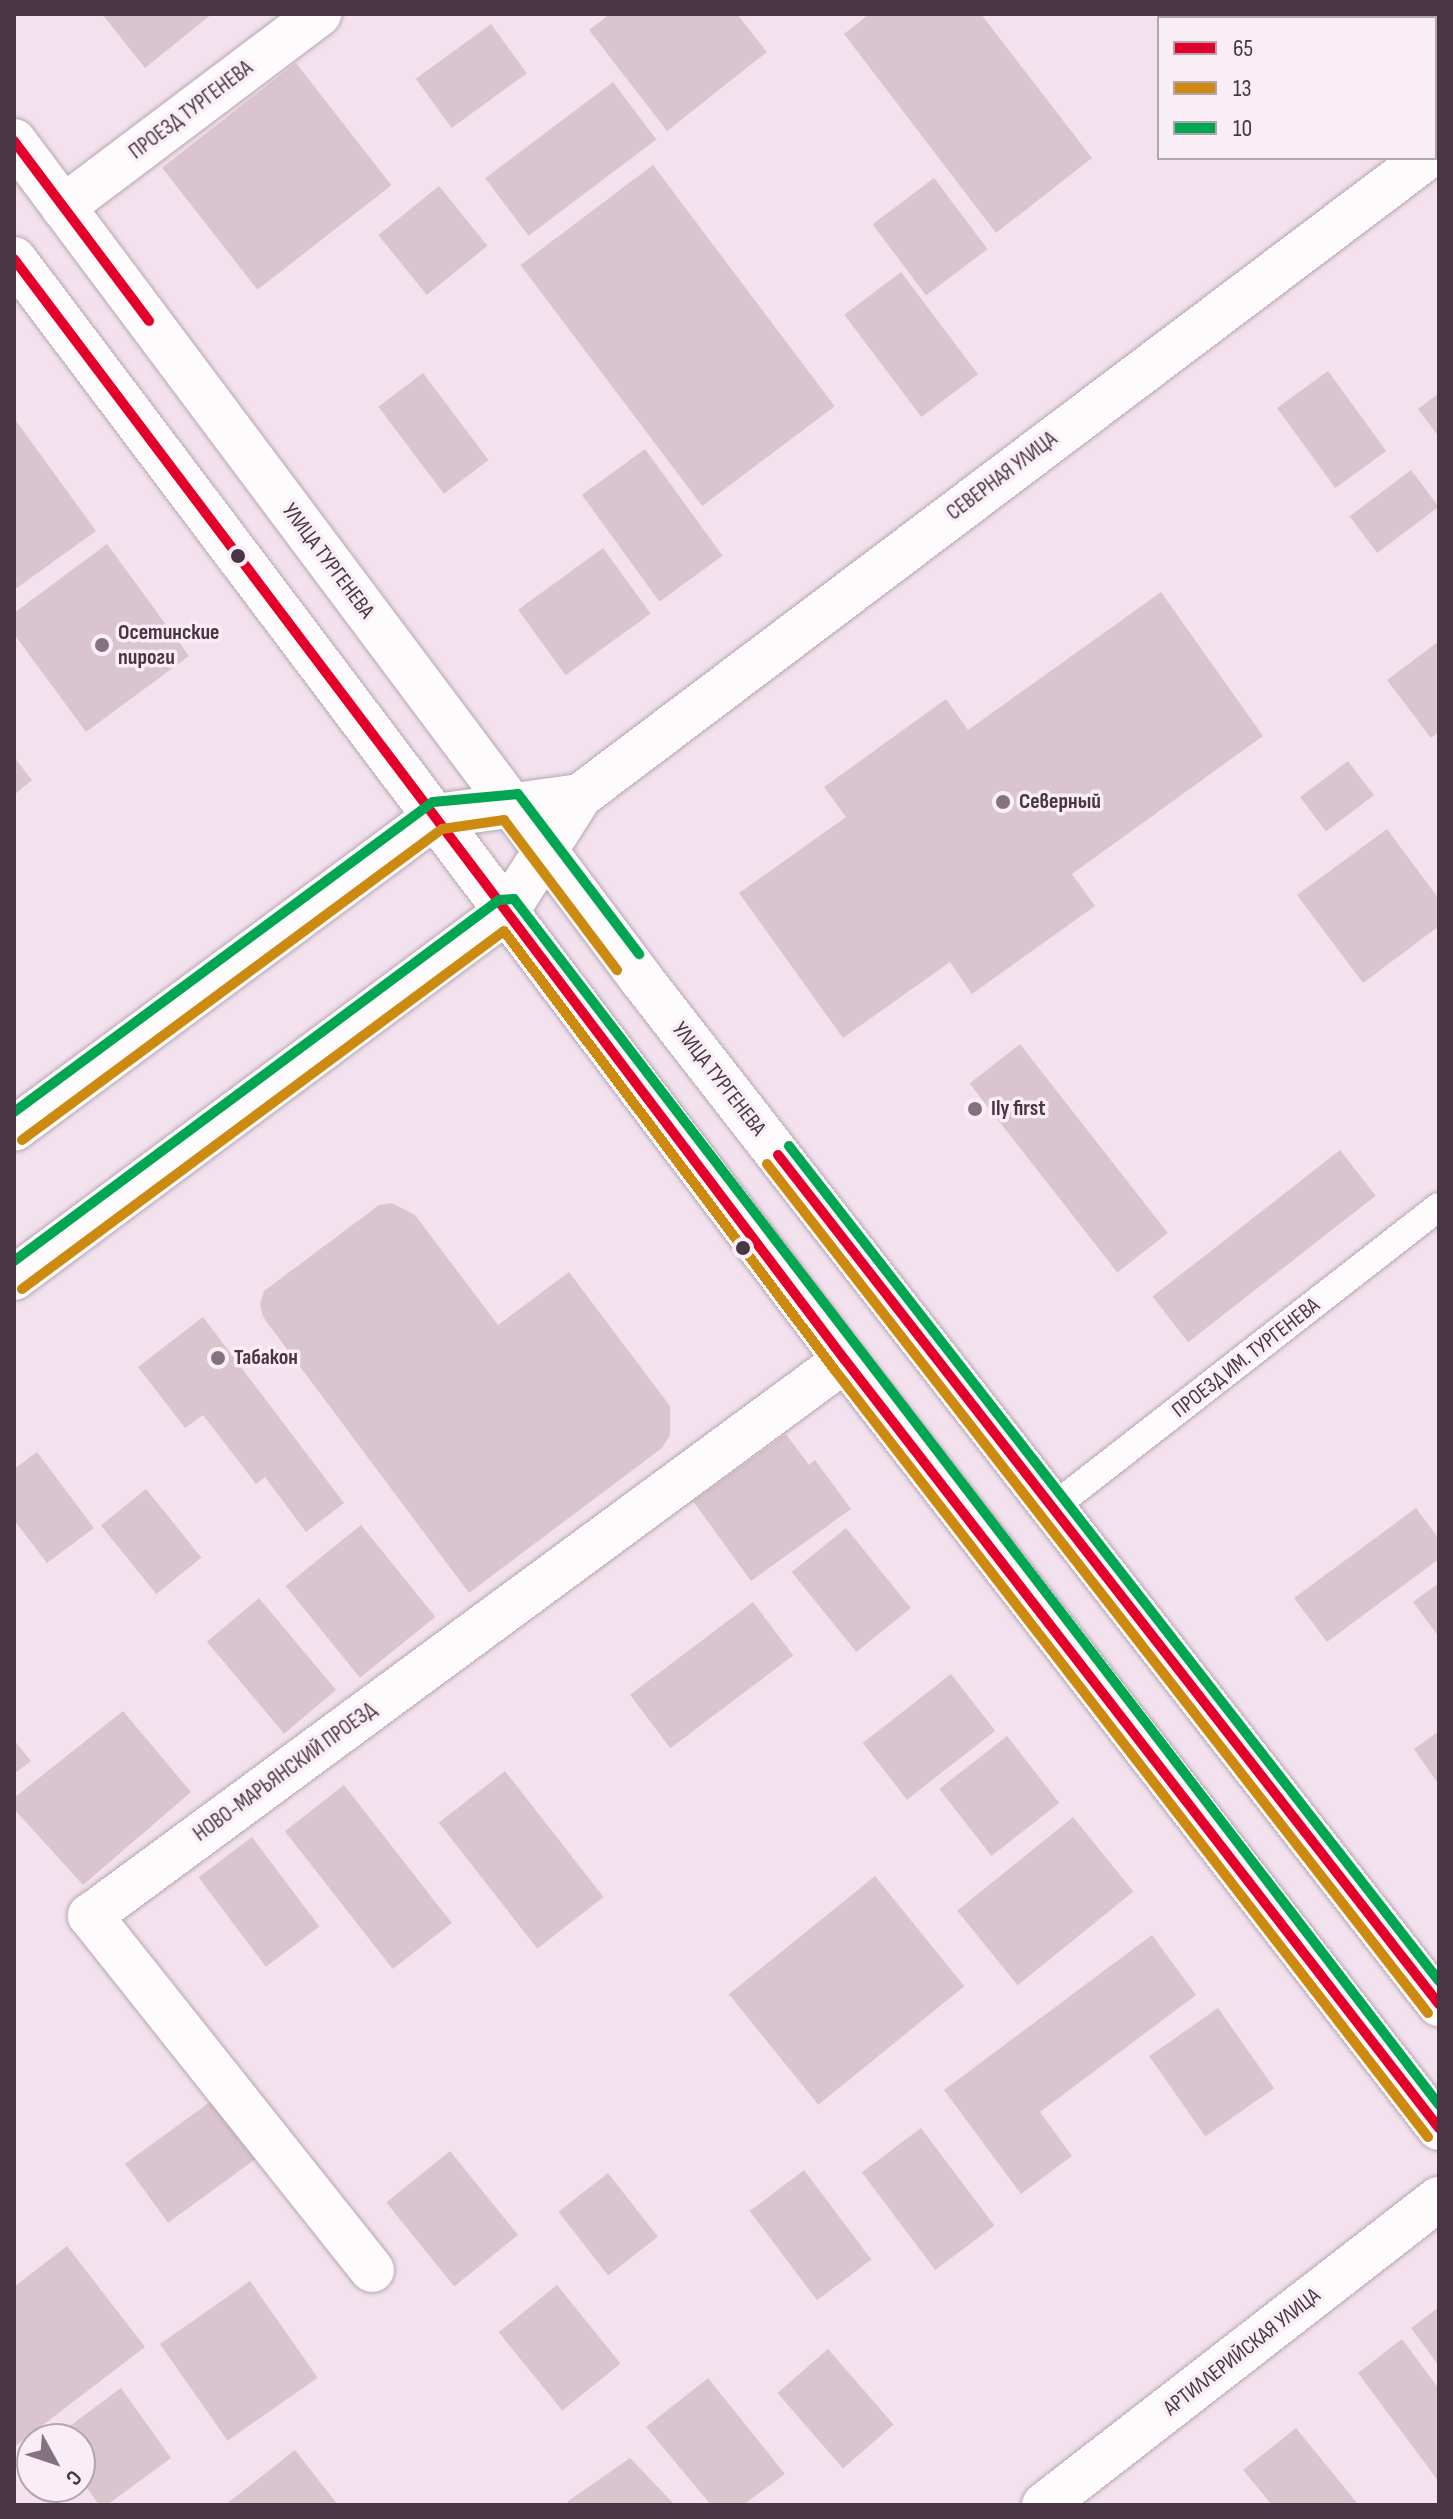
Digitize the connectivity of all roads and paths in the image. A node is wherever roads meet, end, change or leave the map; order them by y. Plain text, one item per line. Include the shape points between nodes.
1 (319, 14) edge
2 (14, 141) edge
3 (1423, 160) edge
4 (63, 207) junction
5 (14, 259) edge
6 (580, 796) junction
7 (510, 805) junction
8 (436, 816) junction
9 (545, 851) junction
10 (507, 911) junction
11 (14, 1129) edge
12 (1439, 1207) edge
13 (14, 1278) edge
14 (845, 1360) junction
15 (1052, 1508) junction
16 (1439, 2004) edge
17 (1439, 2128) edge
18 (1439, 2199) edge
19 (372, 2270) dead end
20 (1044, 2505) edge

1 - 4 main road, ПРОЕЗД ТУРГЕНЕВА
2 - 4 main road, УЛИЦА ТУРГЕНЕВА
3 - 6 main road, СЕВЕРНАЯ УЛИЦА
4 - 7 main road, УЛИЦА ТУРГЕНЕВА
5 - 8 main road
6 - 7 main road, СЕВЕРНАЯ УЛИЦА
6 - 9 main road, СЕВЕРНАЯ УЛИЦА
7 - 8 main road, СЕВЕРНАЯ УЛИЦА
7 - 9 main road, УЛИЦА ТУРГЕНЕВА
8 - 10 main road
8 - 11 main road, СЕВЕРНАЯ УЛИЦА
9 - 10 main road, СЕВЕРНАЯ УЛИЦА
9 - 15 main road, УЛИЦА ТУРГЕНЕВА
10 - 13 main road, СЕВЕРНАЯ УЛИЦА
10 - 14 main road
12 - 15 lane, ПРОЕЗД ИМ. ТУРГЕНЕВА
14 - 17 main road
14 - 19 main road, НОВО-МАРЬЯНСКИЙ ПРОЕЗД via 90,1916
15 - 16 main road, УЛИЦА ТУРГЕНЕВА
18 - 20 main road, АРТИЛЛЕРИЙСКАЯ УЛИЦА

